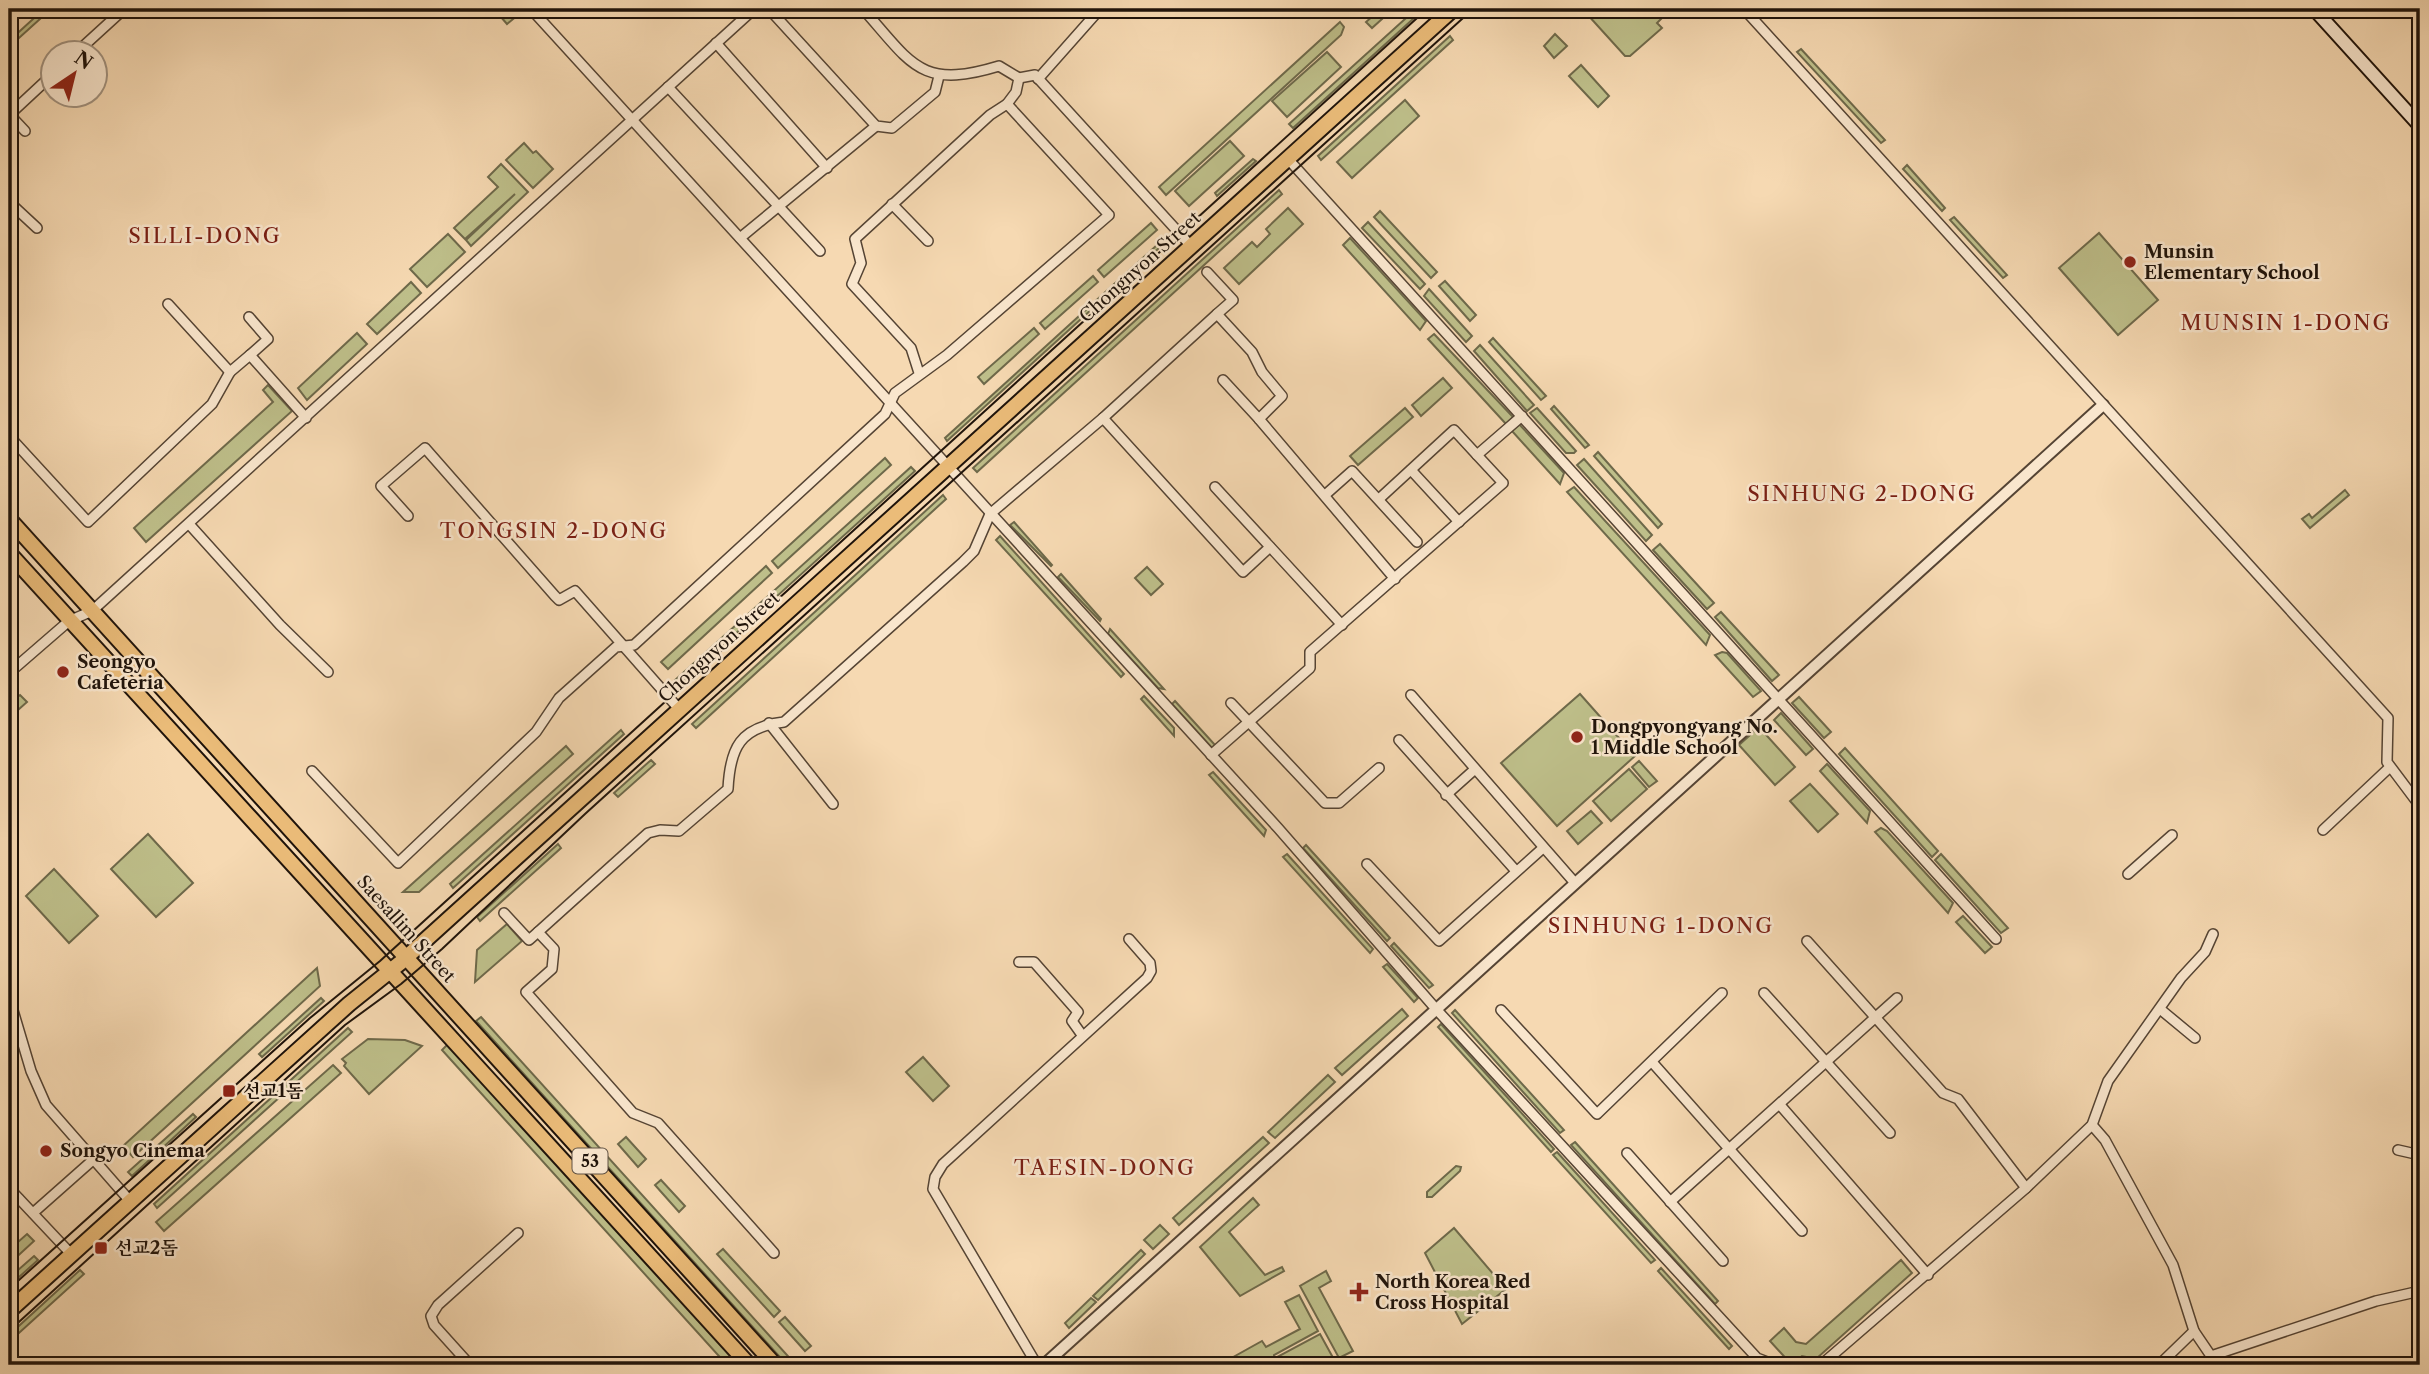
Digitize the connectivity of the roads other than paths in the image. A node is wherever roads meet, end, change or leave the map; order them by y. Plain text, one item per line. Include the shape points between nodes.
1 (18, 9) edge
2 (531, 9) edge
3 (769, 9) edge
4 (863, 9) edge
5 (1100, 9) edge
6 (1453, 9) edge
7 (1744, 9) edge
8 (2314, 9) edge
9 (123, 10) edge
10 (749, 10) edge
11 (9, 18) edge
12 (92, 38) edge
13 (716, 43) junction
14 (939, 76) junction
15 (1019, 78) junction
16 (1038, 79) junction
17 (668, 87) junction
18 (38, 88) edge
19 (1007, 104) junction
20 (9, 115) edge
21 (632, 120) junction
22 (876, 126) junction
23 (2420, 126) edge
24 (24, 131) dead end
25 (1287, 159) junction
26 (827, 168) junction
27 (9, 202) edge
28 (892, 204) junction
29 (779, 207) junction
30 (37, 228) dead end
31 (740, 238) junction
32 (928, 241) dead end
33 (1191, 246) junction
34 (820, 251) dead end
35 (1207, 272) dead end
36 (168, 304) dead end
37 (1217, 314) junction
38 (249, 317) dead end
39 (250, 355) junction
40 (230, 372) junction
41 (919, 373) junction
42 (1223, 380) dead end
43 (890, 404) junction
44 (2103, 405) junction
45 (1522, 416) junction
46 (306, 418) junction
47 (1103, 418) junction
48 (1259, 419) junction
49 (9, 436) edge
50 (1477, 455) junction
51 (947, 467) junction
52 (1411, 470) junction
53 (1215, 487) dead end
54 (1325, 495) junction
55 (1379, 499) junction
56 (990, 514) junction
57 (408, 516) dead end
58 (9, 519) edge
59 (1459, 522) junction
60 (189, 524) junction
61 (1417, 542) dead end
62 (1270, 547) junction
63 (9, 553) edge
64 (1395, 579) junction
65 (92, 611) junction
66 (69, 621) junction
67 (1342, 625) junction
68 (623, 646) junction
69 (328, 672) dead end
70 (9, 673) edge
71 (1411, 695) dead end
72 (1778, 699) junction
73 (1231, 704) dead end
74 (679, 709) junction
75 (1249, 722) junction
76 (769, 723) junction
77 (1399, 740) dead end
78 (1211, 755) junction
79 (2390, 767) junction
80 (1379, 768) dead end
81 (1474, 770) junction
82 (312, 771) dead end
83 (1446, 795) junction
84 (833, 804) dead end
85 (2420, 806) edge
86 (2323, 830) dead end
87 (2172, 835) dead end
88 (1543, 848) junction
89 (1367, 864) dead end
90 (1516, 871) junction
91 (2128, 874) dead end
92 (1575, 883) junction
93 (504, 913) dead end
94 (538, 932) junction
95 (2213, 934) dead end
96 (1129, 939) dead end
97 (1996, 939) dead end
98 (1807, 941) dead end
99 (406, 956) junction
100 (1019, 962) dead end
101 (389, 971) junction
102 (1722, 993) dead end
103 (1764, 993) dead end
104 (9, 997) edge
105 (1897, 998) dead end
106 (1436, 1009) junction
107 (2160, 1009) junction
108 (1501, 1010) dead end
109 (1875, 1018) junction
110 (1082, 1035) junction
111 (2195, 1038) dead end
112 (1652, 1062) junction
113 (1826, 1062) junction
114 (1780, 1105) junction
115 (2092, 1125) junction
116 (1891, 1133) dead end
117 (1730, 1150) junction
118 (2398, 1150) dead end
119 (1627, 1153) dead end
120 (2420, 1155) edge
121 (94, 1159) junction
122 (9, 1188) edge
123 (2026, 1188) junction
124 (19, 1199) junction
125 (130, 1201) junction
126 (1670, 1202) junction
127 (9, 1208) edge
128 (33, 1213) junction
129 (1802, 1231) dead end
130 (518, 1233) dead end
131 (775, 1253) dead end
132 (72, 1255) junction
133 (1723, 1261) dead end
134 (1928, 1275) junction
135 (2420, 1291) edge
136 (9, 1311) edge
137 (2194, 1331) junction
138 (1758, 1362) edge
139 (470, 1365) edge
140 (749, 1365) edge
141 (775, 1365) edge
142 (1037, 1365) edge
143 (1044, 1365) edge
144 (1775, 1365) edge
145 (1821, 1365) edge
146 (2159, 1365) edge

1 - 11 main road
2 - 21 street
3 - 22 street
4 - 14 street via 907,58
5 - 16 street
6 - 25 main road, Chongnyon Street
7 - 44 street
8 - 23 main road
9 - 12 street
10 - 13 street
13 - 17 street
13 - 26 street
14 - 15 street via 966,76 999,66
14 - 22 street via 935,92 892,128
15 - 16 street via 1035,75
15 - 19 street
16 - 33 street
17 - 21 street
17 - 29 street
18 - 20 street
19 - 28 street
19 - 41 street via 1109,215 947,355
20 - 24 street
21 - 31 street
21 - 46 street
22 - 26 street
25 - 33 main road, Chongnyon Street
25 - 45 street
26 - 29 street
27 - 30 street
28 - 32 street
28 - 41 street via 855,239 862,263 852,284 911,348
29 - 31 street
29 - 34 street
31 - 43 street
33 - 51 main road, Chongnyon Street
35 - 37 street via 1233,300
36 - 40 street
37 - 47 street
37 - 48 street via 1252,352 1282,396
38 - 39 street via 268,339
39 - 40 street
39 - 46 street
40 - 49 street via 212,404 88,523
41 - 43 street via 895,393
42 - 48 street
43 - 51 street
43 - 68 street via 634,645
44 - 72 street
44 - 79 street via 2388,718
45 - 50 street
45 - 72 street
46 - 60 street
47 - 56 street
47 - 62 street via 1243,572
48 - 54 street
50 - 52 street via 1454,430
50 - 59 street via 1503,483
51 - 56 street
51 - 74 main road, Chongnyon Street
52 - 55 street
52 - 59 street
53 - 62 street
54 - 55 street via 1352,471
54 - 64 street
55 - 61 street
56 - 76 street via 974,551 784,722
56 - 78 street
57 - 68 street via 381,486 425,448 559,600 575,591
58 - 65 main road, Saesallim Street
59 - 64 street
60 - 65 street
60 - 69 street
62 - 67 street
63 - 66 main road
64 - 67 street
65 - 66 street
65 - 99 main road, Saesallim Street
66 - 70 street
66 - 101 main road
67 - 75 street via 1310,652 1310,667
68 - 74 street
68 - 82 street via 616,647 559,698 536,732 397,863
71 - 81 street
72 - 92 street
72 - 97 street
73 - 75 street
74 - 99 main road, Chongnyon Street
75 - 78 street
75 - 80 street via 1325,803 1339,803
76 - 84 street
76 - 94 street via 735,747 727,789 679,831 648,833
77 - 83 street
78 - 106 street
79 - 85 street
79 - 86 street
81 - 83 street
81 - 88 street
83 - 90 street
87 - 91 street
88 - 90 street
88 - 92 street
89 - 90 street via 1439,941
92 - 106 street
93 - 94 street via 528,940
94 - 131 street via 554,949 552,969 526,992 633,1113 659,1123
95 - 107 street via 2205,952
96 - 110 street via 1152,971
98 - 109 street
99 - 101 main road, Chongnyon Street
99 - 141 main road, Saesallim Street / 53
100 - 110 street via 1034,962 1078,1012 1072,1021
101 - 125 main road, Chongnyon Street
101 - 140 main road, 53
102 - 112 street
103 - 113 street
104 - 121 street via 30,1071 46,1105
105 - 109 street
106 - 138 street
106 - 143 street
107 - 111 street
107 - 115 street via 2108,1081
108 - 112 street via 1597,1114
109 - 113 street
109 - 123 street via 1943,1093 1958,1099
110 - 142 street via 943,1164 933,1189
112 - 117 street
113 - 114 street
113 - 116 street
114 - 117 street
114 - 134 street
115 - 123 street
115 - 137 street via 2105,1140 2173,1265
117 - 126 street
117 - 129 street
118 - 120 street
119 - 126 street
121 - 125 street
121 - 128 street
122 - 124 street
123 - 134 street
124 - 127 street
124 - 128 street
125 - 132 main road, Chongnyon Street
126 - 133 street
128 - 132 street
130 - 139 street via 431,1316
132 - 136 main road, Chongnyon Street
134 - 145 street
135 - 137 street via 2376,1301 2211,1356
137 - 146 street
138 - 144 street

